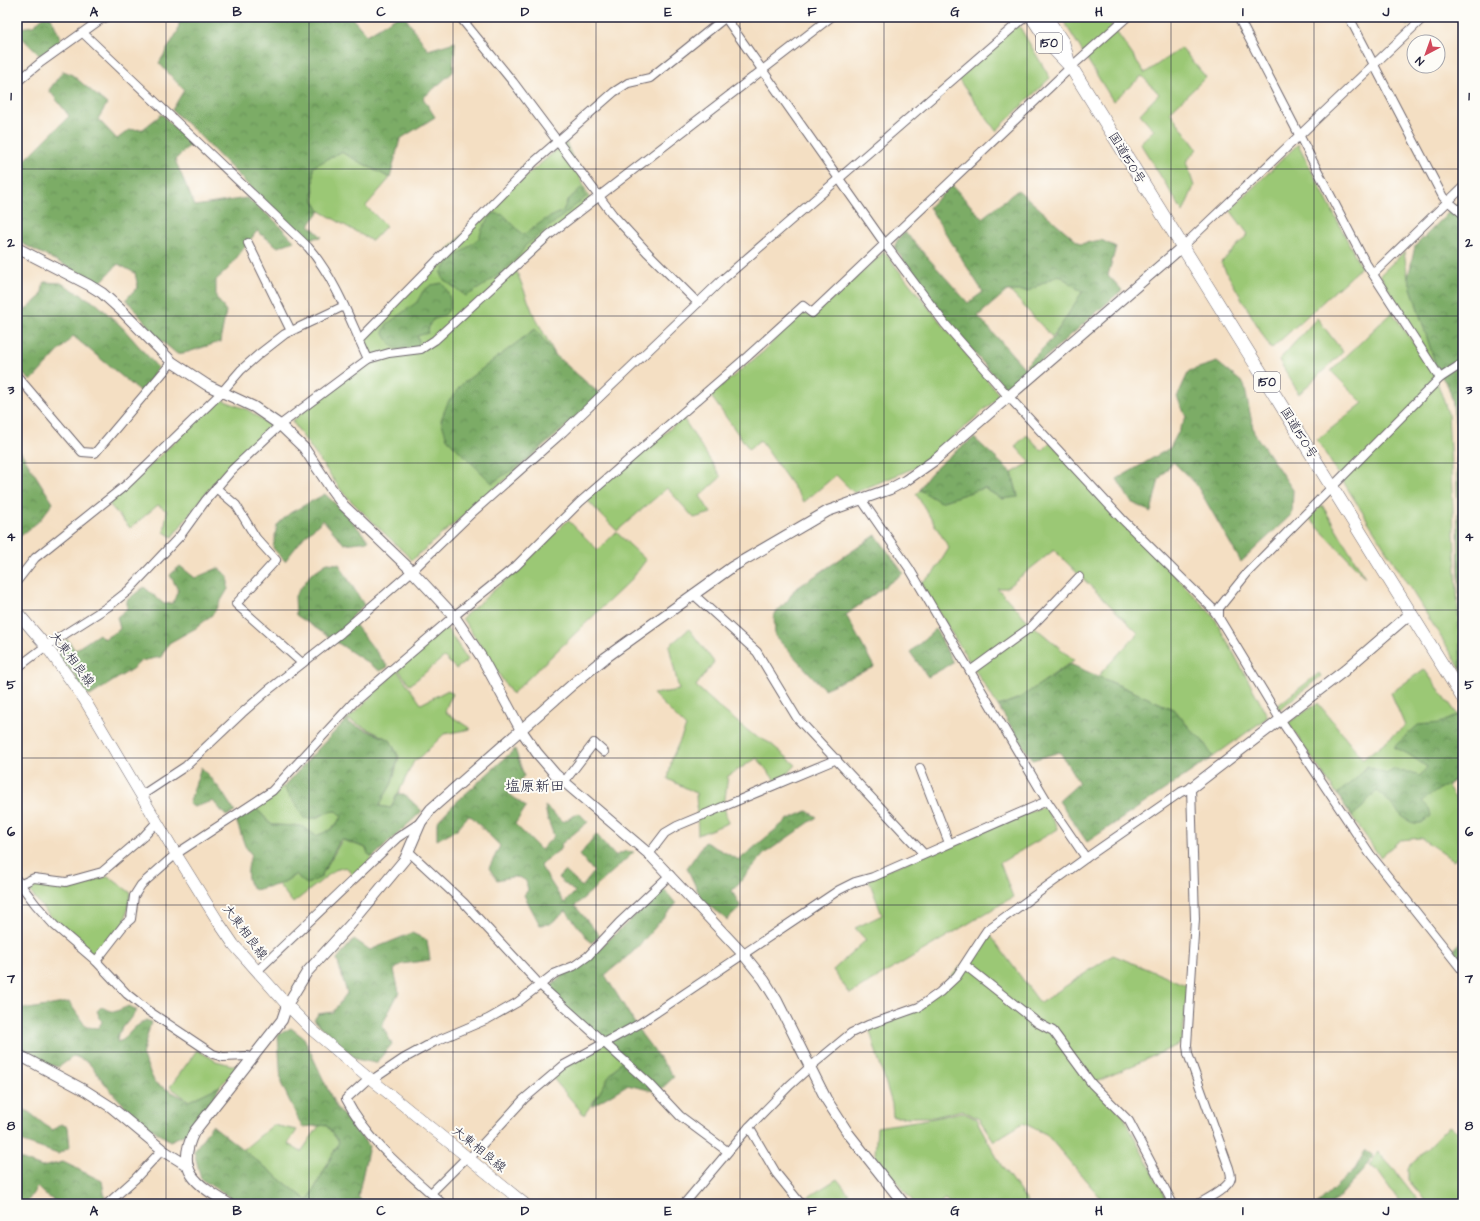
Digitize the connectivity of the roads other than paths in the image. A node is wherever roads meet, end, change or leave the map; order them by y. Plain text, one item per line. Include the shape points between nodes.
1 (107, 17) edge
2 (460, 17) edge
3 (726, 17) edge
4 (831, 17) edge
5 (1025, 17) edge
6 (1032, 17) edge
7 (1046, 17) edge
8 (1127, 17) edge
9 (1238, 17) edge
10 (1349, 17) edge
11 (1424, 17) edge
12 (83, 33) junction
13 (1374, 65) junction
14 (1071, 67) junction
15 (762, 71) junction
16 (17, 82) edge
17 (1299, 135) junction
18 (558, 141) junction
19 (839, 179) junction
20 (1463, 186) edge
21 (600, 196) junction
22 (1448, 201) junction
23 (1463, 214) edge
24 (248, 243) dead end
25 (885, 244) junction
26 (1182, 247) junction
27 (17, 248) edge
28 (1373, 274) junction
29 (698, 303) junction
30 (344, 306) junction
31 (291, 331) junction
32 (359, 340) junction
33 (368, 359) junction
34 (172, 362) junction
35 (1463, 363) edge
36 (17, 376) edge
37 (1440, 378) junction
38 (222, 392) junction
39 (1008, 396) junction
40 (280, 425) junction
41 (1332, 487) junction
42 (216, 488) junction
43 (861, 499) junction
44 (412, 571) junction
45 (1079, 577) dead end
46 (17, 581) edge
47 (693, 594) junction
48 (17, 612) edge
49 (1411, 613) junction
50 (454, 616) junction
51 (1219, 618) junction
52 (46, 646) junction
53 (302, 663) junction
54 (17, 668) edge
55 (970, 671) junction
56 (1463, 698) edge
57 (1280, 719) junction
58 (521, 730) junction
59 (604, 752) dead end
60 (837, 760) junction
61 (920, 768) dead end
62 (564, 782) junction
63 (1191, 788) junction
64 (142, 795) junction
65 (1046, 801) junction
66 (158, 822) junction
67 (420, 822) junction
68 (949, 843) junction
69 (408, 851) junction
70 (176, 854) junction
71 (649, 854) junction
72 (924, 854) junction
73 (1086, 858) junction
74 (670, 875) junction
75 (18, 884) edge
76 (743, 954) junction
77 (96, 961) junction
78 (964, 965) junction
79 (257, 971) junction
80 (1463, 971) edge
81 (540, 985) junction
82 (287, 1005) junction
83 (605, 1043) junction
84 (17, 1054) edge
85 (251, 1059) junction
86 (810, 1067) junction
87 (371, 1079) junction
88 (749, 1127) junction
89 (162, 1150) junction
90 (727, 1151) junction
91 (468, 1158) junction
92 (188, 1166) junction
93 (431, 1193) junction
94 (107, 1204) edge
95 (229, 1204) edge
96 (443, 1204) edge
97 (525, 1204) edge
98 (684, 1204) edge
99 (801, 1204) edge
100 (904, 1204) edge
101 (1173, 1204) edge
102 (1198, 1204) edge

1 - 12 street
2 - 18 street
3 - 15 street
3 - 18 street via 650,78 628,84 614,92
4 - 15 street
5 - 19 street
6 - 14 highway, 国道150号 / 150 via 1052,47
7 - 14 highway, 国道150号 / 150 via 1063,43
8 - 14 street
9 - 17 street
10 - 13 street
11 - 13 street
12 - 16 street
12 - 30 street via 308,247 332,280
13 - 17 street
13 - 22 street via 1442,197
14 - 25 street
14 - 26 highway, 国道150号 / 150
15 - 19 street
15 - 21 street
17 - 26 street
17 - 28 street
18 - 21 street
18 - 32 street via 534,162
19 - 25 street
19 - 29 street
20 - 22 street
21 - 29 street via 648,253
21 - 33 street via 549,235 435,340 421,349 389,353
22 - 23 street
22 - 28 street
24 - 31 street
25 - 39 street via 945,324
25 - 50 street via 812,313 803,306 580,502 516,566
26 - 39 street
26 - 41 highway, 国道150号 / 150
27 - 34 street via 102,293
28 - 37 street
29 - 44 street
30 - 31 street
30 - 32 street
31 - 38 street via 241,370
32 - 33 street
33 - 40 street
34 - 36 street via 95,453 82,452
34 - 38 street
35 - 37 street
37 - 41 street
38 - 40 street via 254,407
38 - 46 street via 126,485 35,558
39 - 43 street via 923,469 890,489
39 - 51 street via 1122,519
40 - 42 street
40 - 44 street via 304,448 344,505
41 - 49 highway, 国道150号 / 150
41 - 51 street via 1248,572 1219,608
42 - 52 street via 180,536 128,591
42 - 53 street via 236,505 256,538 276,560 236,604
43 - 47 street via 828,511 808,522 732,567
43 - 55 street via 909,568
44 - 50 street
44 - 53 street via 341,633
45 - 55 street via 1032,626
47 - 58 street via 605,658
47 - 60 street via 757,652 797,718
48 - 52 main road, 大東相良線
49 - 56 highway, 国道150号 / 150
49 - 57 street via 1344,671
50 - 58 street via 482,658
50 - 70 street via 354,702 272,791
51 - 57 street
52 - 54 street
52 - 64 main road, 大東相良線 via 84,699
53 - 64 street via 242,713 186,766
55 - 65 street
57 - 63 street
57 - 80 street via 1370,854
58 - 62 street via 537,753
58 - 67 street via 431,809
59 - 62 street via 594,744
60 - 71 street via 677,826 665,833
60 - 72 street
61 - 68 street
62 - 71 street
63 - 73 street via 1181,792
63 - 102 street via 1195,919 1187,1045 1231,1177 1223,1188
64 - 66 main road, 大東相良線
65 - 68 street
65 - 73 street
66 - 70 main road, 大東相良線
66 - 75 street via 102,872 66,882 34,878
67 - 69 street
67 - 79 street via 397,838
68 - 72 street
69 - 81 street via 464,903
69 - 82 street via 405,859 351,924 307,972
70 - 77 street via 141,885 134,896 131,919
70 - 79 main road, 大東相良線 via 234,945
71 - 74 street
72 - 76 street via 839,890
73 - 78 street via 988,930
74 - 76 street
74 - 81 street via 588,956 574,966 554,974
75 - 77 street via 54,925
76 - 83 street via 639,1024
76 - 86 street via 777,1001
77 - 85 street via 127,994 147,1010 213,1054 223,1057 247,1056
78 - 86 street via 957,976 940,992 919,1007 851,1033
78 - 101 street via 1038,1023 1053,1031 1092,1084 1129,1121
79 - 82 main road, 大東相良線
81 - 83 street
81 - 87 street via 518,1002 488,1019 434,1042
82 - 85 street via 282,1020
82 - 87 main road, 大東相良線 via 312,1030
83 - 90 street via 649,1083 680,1116
83 - 91 street via 564,1065 524,1099
84 - 89 street via 111,1107
85 - 92 street via 194,1132 188,1144
86 - 88 street
86 - 100 street via 826,1099 848,1133
87 - 91 main road, 大東相良線
87 - 93 street via 346,1099 352,1111 370,1136 393,1160
88 - 90 street
88 - 99 street via 776,1173
89 - 92 street
89 - 94 street
90 - 98 street
91 - 93 street
91 - 97 main road, 大東相良線
92 - 95 street via 193,1178
93 - 96 street

